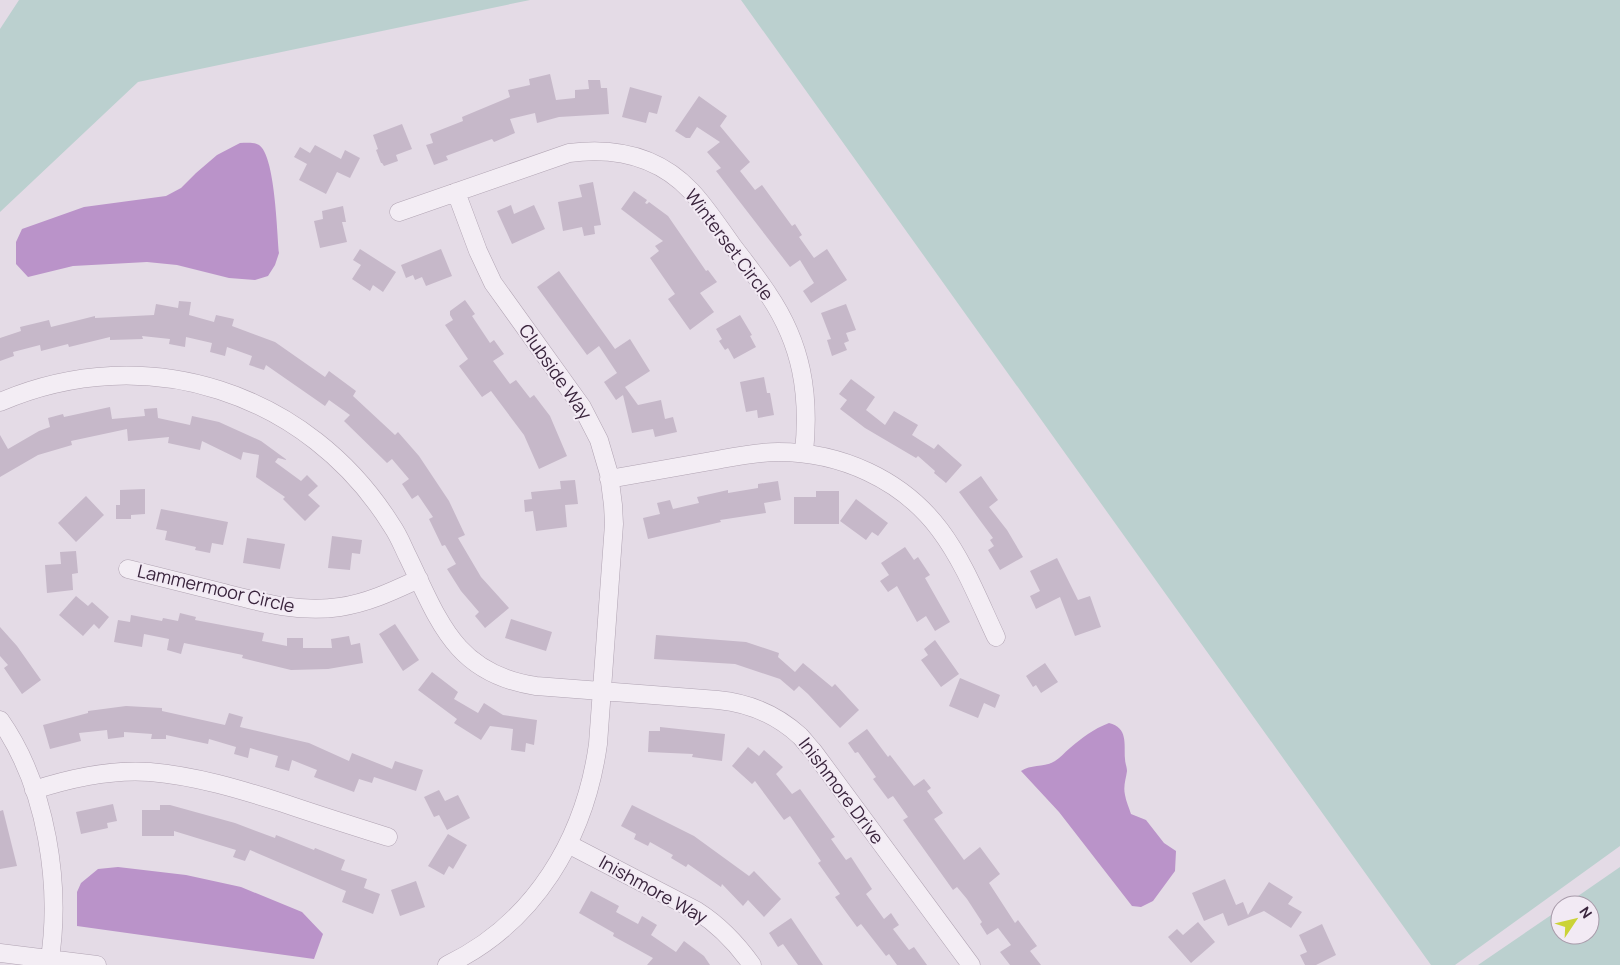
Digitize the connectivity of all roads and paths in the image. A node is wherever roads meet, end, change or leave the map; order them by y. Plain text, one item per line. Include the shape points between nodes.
1 (456, 192) junction
2 (398, 212) dead end
3 (0, 402) edge
4 (804, 453) junction
5 (609, 479) junction
6 (128, 569) dead end
7 (418, 579) junction
8 (996, 638) dead end
9 (601, 690) junction
10 (0, 720) edge
11 (34, 790) junction
12 (388, 837) dead end
13 (568, 844) junction
14 (0, 953) edge
15 (50, 962) edge
16 (97, 965) edge
17 (447, 965) edge
18 (752, 965) edge
19 (970, 965) edge

1 - 2 street, Winterset Circle
1 - 4 street, Winterset Circle via 553,158 589,150 620,152 650,162 681,182 702,204 764,288 784,321 798,355 806,393
1 - 5 street, Clubside Way via 493,283 582,407 599,440
3 - 7 street, Inishmore Drive via 58,383 117,375 187,381 254,402 296,426 346,466 370,493 392,526
4 - 5 street via 762,452
4 - 8 street via 862,468 897,488 922,510 954,550
5 - 9 street, Clubside Way via 614,524
6 - 7 street, Lammermoor Circle via 276,606 302,609 355,604
7 - 9 street, Inishmore Drive via 433,612 452,641 468,658 488,671 530,685
9 - 13 street, Clubside Way via 598,744 588,794
9 - 19 street, Inishmore Drive via 739,703 767,712 782,721 812,751
10 - 11 street
11 - 12 street via 62,781 112,773 174,775 226,785
11 - 15 street via 52,873 54,918
13 - 17 street, Clubside Way via 543,884 518,914 486,941
13 - 18 street, Inishmore Way via 697,911 730,938
14 - 15 street
15 - 16 street

